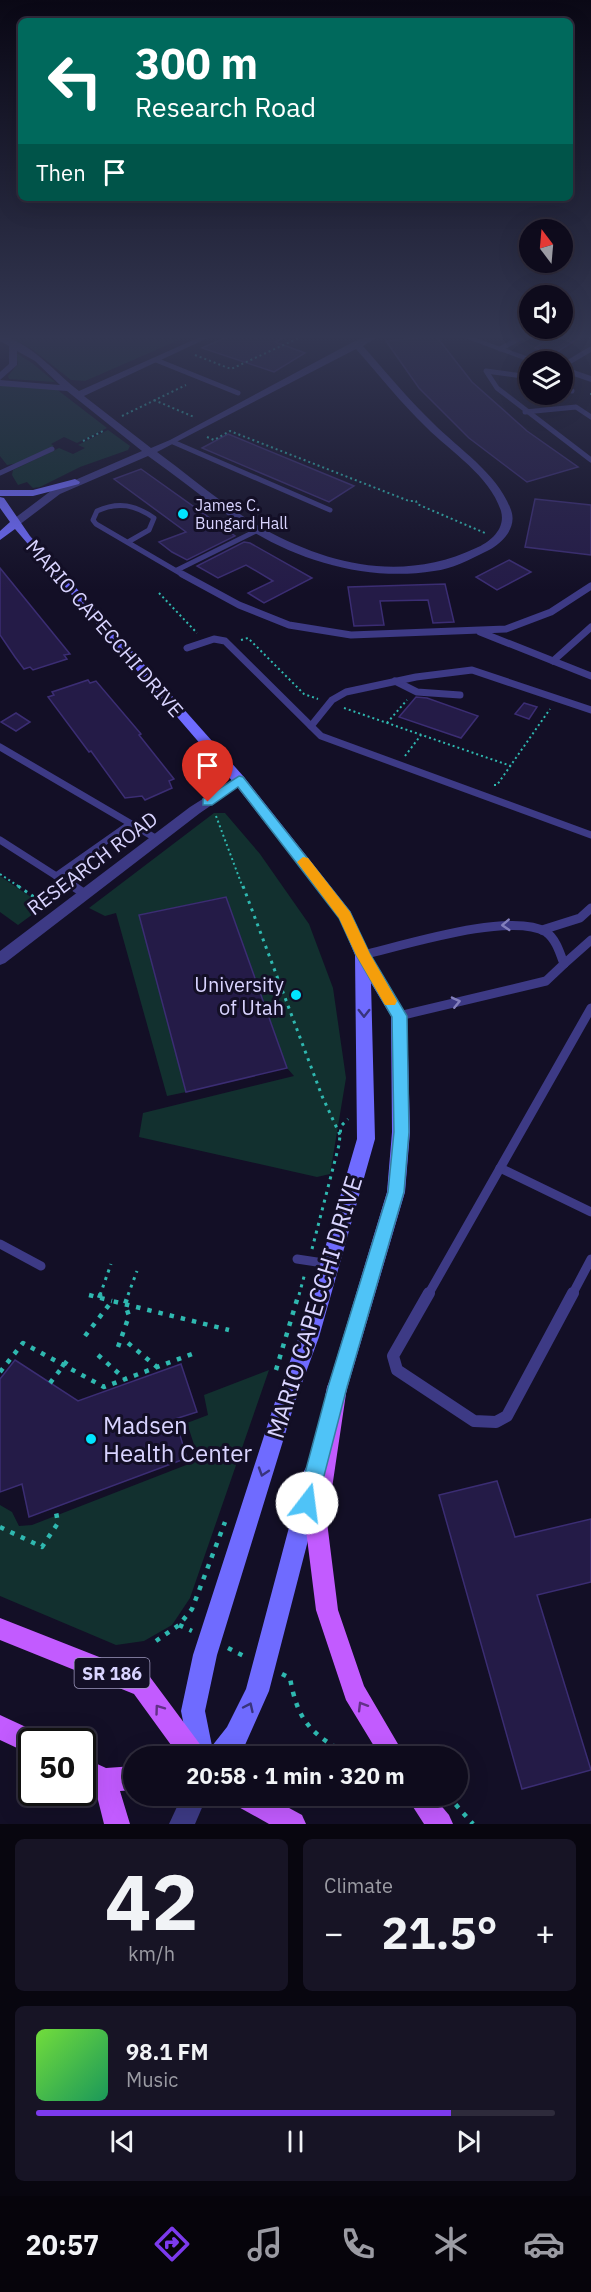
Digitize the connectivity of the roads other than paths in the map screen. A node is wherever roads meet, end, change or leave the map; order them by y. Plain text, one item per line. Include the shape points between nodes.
1 (107, 421) edge
2 (212, 421) edge
3 (426, 421) edge
4 (538, 421) edge
5 (173, 442) junction
6 (52, 449) dead end
7 (150, 452) junction
8 (591, 460) edge
9 (0, 473) edge
10 (75, 482) junction
11 (0, 493) edge
12 (0, 500) edge
13 (330, 510) dead end
14 (15, 523) junction
15 (0, 527) edge
16 (258, 530) junction
17 (0, 537) edge
18 (128, 542) junction
19 (177, 570) junction
20 (590, 589) edge
21 (591, 627) edge
22 (477, 631) junction
23 (187, 648) dead end
24 (554, 661) junction
25 (591, 676) edge
26 (395, 681) junction
27 (460, 695) dead end
28 (591, 710) edge
29 (311, 726) junction
30 (0, 747) edge
31 (239, 780) junction
32 (130, 824) junction
33 (591, 835) edge
34 (157, 839) junction
35 (0, 840) edge
36 (56, 876) junction
37 (85, 894) junction
38 (591, 908) edge
39 (542, 930) junction
40 (591, 940) edge
41 (3, 953) edge
42 (363, 955) junction
43 (564, 964) junction
44 (591, 1008) edge
45 (399, 1016) junction
46 (500, 1168) junction
47 (591, 1212) edge
48 (0, 1244) edge
49 (297, 1259) dead end
50 (591, 1259) edge
51 (330, 1264) junction
52 (41, 1266) dead end
53 (337, 1387) junction
54 (0, 1629) edge
55 (0, 1727) edge
56 (18, 1736) edge
57 (186, 1746) edge
58 (200, 1746) edge
59 (228, 1746) edge
60 (387, 1746) edge
61 (96, 1776) edge
62 (123, 1779) edge
63 (105, 1780) junction
64 (191, 1806) edge
65 (262, 1806) edge
66 (426, 1806) edge
67 (117, 1824) edge
68 (183, 1824) edge
69 (293, 1824) edge
70 (440, 1824) edge

1 - 7 street
2 - 5 street
3 - 16 street via 495,487 507,513 504,532 492,545 434,568 383,571 306,552
4 - 8 lane
5 - 7 street
5 - 13 lane
6 - 9 lane
7 - 10 street
7 - 16 street
10 - 11 main road via 33,493
10 - 14 street
12 - 14 main road, MARIO CAPECCHI DRIVE
14 - 15 main road
14 - 17 main road
14 - 31 main road, MARIO CAPECCHI DRIVE
16 - 19 lane
18 - 18 lane via 149,530 154,518 135,505 115,504 97,511 93,520 96,524
18 - 19 lane
19 - 22 lane via 250,610 327,635
20 - 22 lane via 576,600 506,629
21 - 24 lane
22 - 24 lane
23 - 29 lane via 214,639 225,640
24 - 25 lane
26 - 27 lane via 399,686 428,693
26 - 28 lane via 472,670
26 - 29 lane via 338,695
29 - 33 lane via 321,736
30 - 32 lane
31 - 34 street, RESEARCH ROAD
31 - 42 main road, MARIO CAPECCHI DRIVE via 345,915
32 - 34 lane
32 - 36 lane
34 - 37 street, RESEARCH ROAD
35 - 36 lane
36 - 37 lane
37 - 41 street, RESEARCH ROAD
38 - 39 lane via 580,918
39 -> 42 lane via 504,924
39 - 43 lane via 559,948
40 - 43 lane
42 - 45 main road, MARIO CAPECCHI DRIVE
42 -> 51 main road, MARIO CAPECCHI DRIVE via 366,1138
45 -> 43 lane via 546,981
44 - 46 lane
45 - 53 main road, MARIO CAPECCHI DRIVE via 402,1132 396,1192
46 - 47 lane
46 - 50 lane via 393,1356 397,1370 474,1421 496,1422 507,1416
48 - 52 lane
49 - 51 lane
51 -> 58 main road, MARIO CAPECCHI DRIVE via 210,1640 193,1711
59 -> 53 main road, MARIO CAPECCHI DRIVE via 257,1690
60 -> 53 main road via 354,1692 327,1610 316,1522
57 -> 54 main road, SR 186 via 142,1685
55 - 56 main road
61 - 63 main road
62 - 63 main road
63 - 67 main road
64 - 68 street
65 - 69 main road
66 - 70 main road

